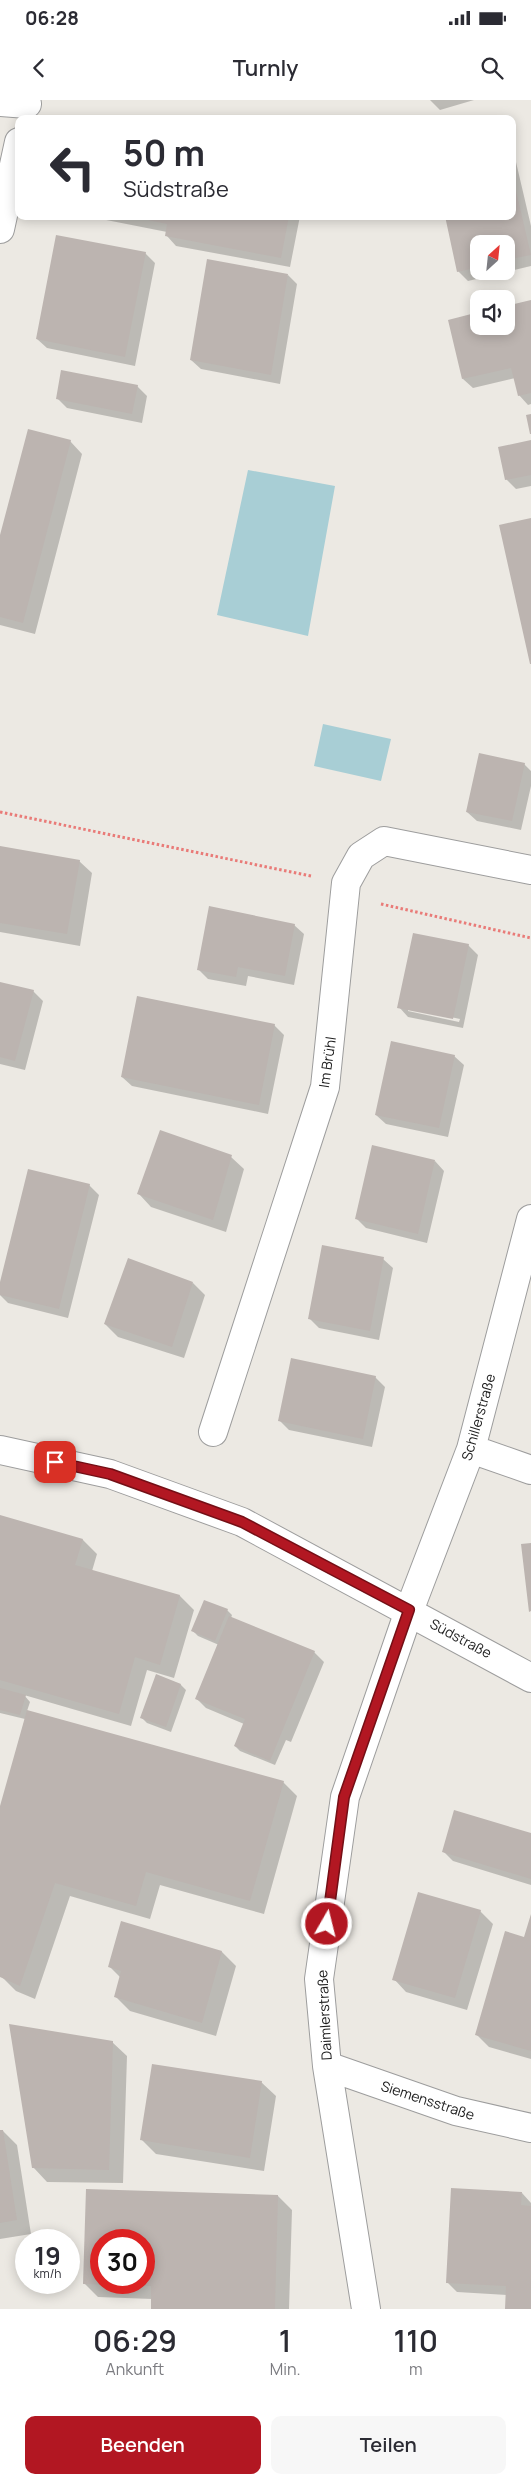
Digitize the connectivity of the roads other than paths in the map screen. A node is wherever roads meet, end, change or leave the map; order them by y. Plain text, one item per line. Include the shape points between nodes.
1 (0, 102) edge
2 (26, 108) edge
3 (15, 160) edge
4 (0, 229) edge
5 (531, 870) edge
6 (531, 1219) edge
7 (213, 1432) dead end
8 (471, 1449) junction
9 (0, 1450) edge
10 (531, 1470) edge
11 (409, 1610) junction
12 (531, 1678) edge
13 (327, 2066) junction
14 (531, 2128) edge
15 (366, 2309) edge

1 - 2 street
3 - 4 street
5 - 7 street, Im Brühl via 384,841 361,856 345,891 325,1087
6 - 8 street, Schillerstraße
8 - 10 street
8 - 11 street, Schillerstraße
9 - 11 street, Südstraße via 110,1474 242,1522
11 - 12 street, Südstraße
11 - 13 street, Daimlerstraße via 344,1797 319,1979
13 - 14 street, Siemensstraße via 456,2111
13 - 15 street, Daimlerstraße

